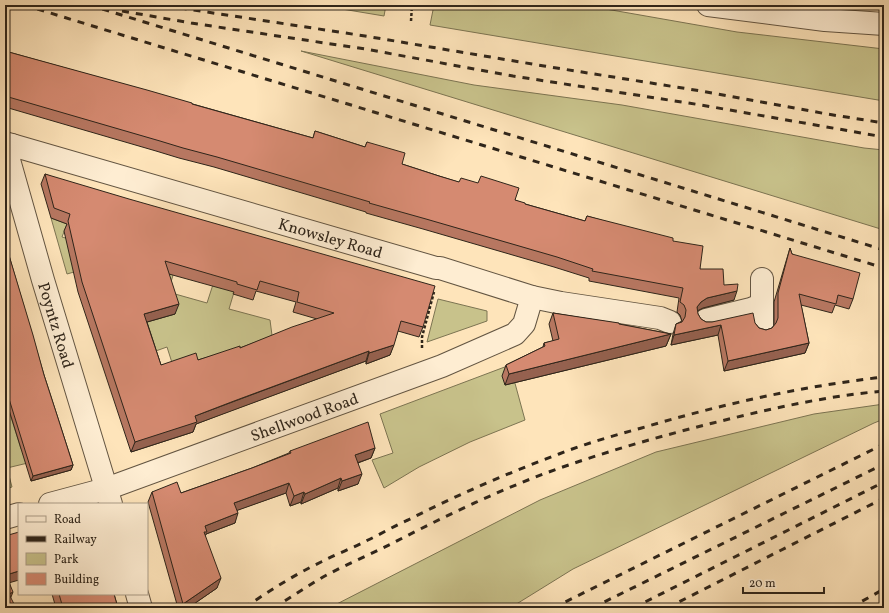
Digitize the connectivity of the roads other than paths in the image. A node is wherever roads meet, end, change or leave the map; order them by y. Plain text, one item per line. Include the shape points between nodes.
1 (708, 5) edge
2 (826, 12) edge
3 (884, 24) edge
4 (9, 144) edge
5 (762, 279) dead end
6 (532, 297) junction
7 (761, 304) junction
8 (665, 320) dead end
9 (706, 320) edge
10 (762, 327) edge
11 (108, 497) edge
12 (58, 503) edge
13 (18, 514) edge
14 (5, 518) edge
15 (137, 595) edge
16 (141, 608) edge

1 - 2 street
2 - 3 street
4 - 6 street, Knowsley Road via 440,268
4 - 11 street, Poyntz Road via 9,160 42,280
5 - 7 street
6 - 8 street, Knowsley Road
6 - 11 street, Shellwood Road via 524,324 515,334 428,371
7 - 9 street via 751,310
7 - 10 street
11 - 12 street, Shellwood Road
13 - 14 street
15 - 16 street

